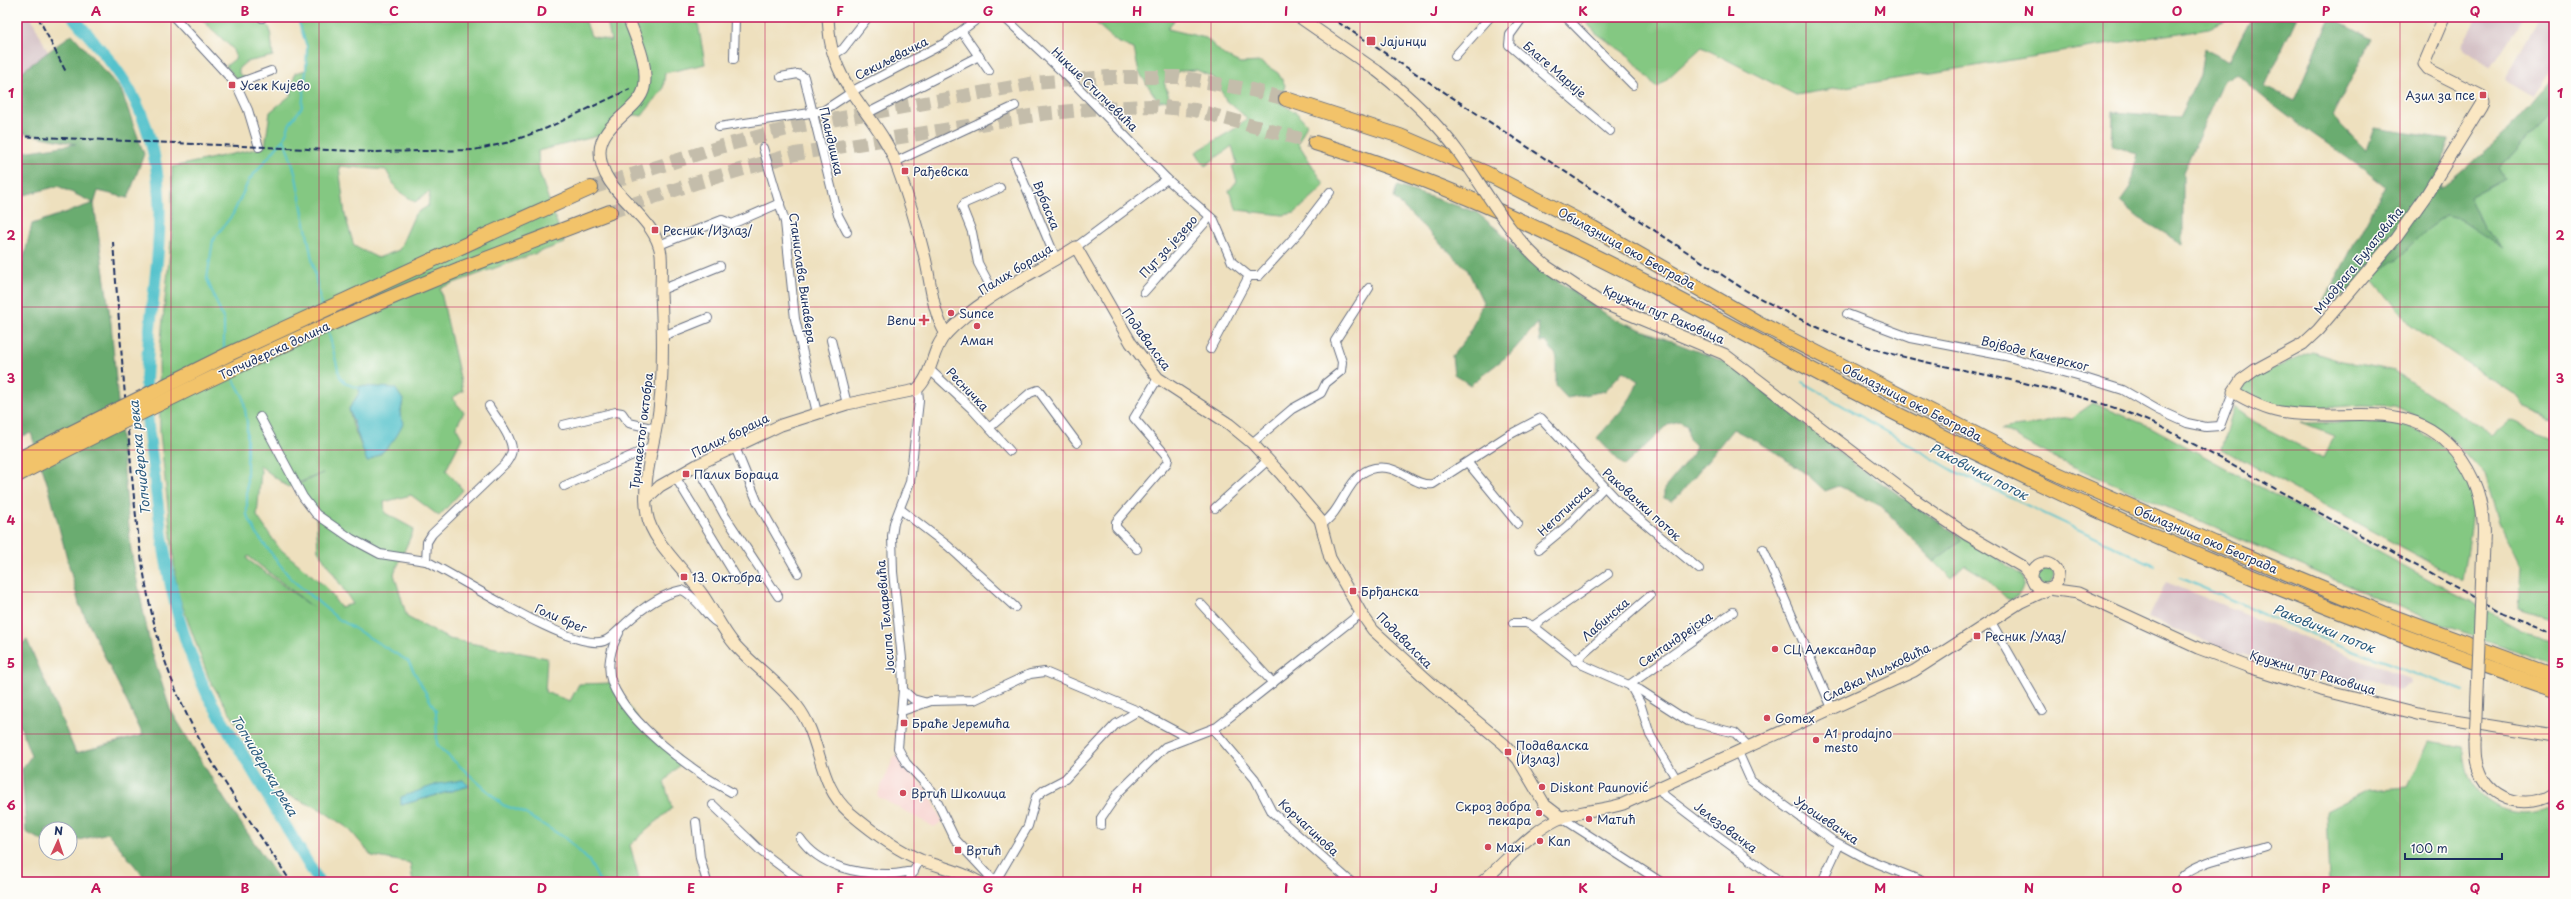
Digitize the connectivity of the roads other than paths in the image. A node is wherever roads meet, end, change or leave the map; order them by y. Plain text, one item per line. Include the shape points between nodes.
1 (174, 17) edge
2 (628, 17) edge
3 (735, 17) edge
4 (828, 17) edge
5 (868, 17) edge
6 (980, 17) edge
7 (1004, 17) edge
8 (1299, 17) edge
9 (1490, 17) edge
10 (1523, 17) edge
11 (1566, 17) edge
12 (2444, 17) edge
13 (962, 32) junction
14 (833, 55) junction
15 (979, 56) junction
16 (1455, 56) dead end
17 (734, 59) dead end
18 (271, 71) dead end
19 (989, 71) dead end
20 (781, 77) dead end
21 (236, 84) junction
22 (1633, 85) dead end
23 (853, 92) junction
24 (1286, 99) tunnel mouth
25 (1015, 106) dead end
26 (814, 113) junction
27 (868, 113) junction
28 (719, 127) dead end
29 (1610, 131) dead end
30 (1315, 143) tunnel mouth
31 (259, 146) dead end
32 (763, 148) dead end
33 (1016, 161) dead end
34 (895, 162) junction
35 (1167, 179) junction
36 (591, 188) tunnel mouth
37 (1000, 188) dead end
38 (1330, 192) dead end
39 (780, 203) junction
40 (610, 212) tunnel mouth
41 (1210, 217) junction
42 (847, 232) dead end
43 (659, 245) junction
44 (1076, 247) junction
45 (1056, 259) junction
46 (720, 266) dead end
47 (1249, 276) junction
48 (1369, 288) dead end
49 (661, 290) junction
50 (1144, 292) dead end
51 (995, 295) junction
52 (1847, 314) dead end
53 (708, 318) dead end
54 (946, 334) junction
55 (663, 336) junction
56 (831, 340) dead end
57 (1210, 349) dead end
58 (929, 369) junction
59 (1158, 378) junction
60 (918, 389) junction
61 (2233, 392) junction
62 (847, 404) junction
63 (489, 406) dead end
64 (817, 413) junction
65 (260, 417) dead end
66 (563, 425) dead end
67 (989, 428) junction
68 (2213, 428) joint
69 (656, 429) junction
70 (1077, 443) dead end
71 (1252, 443) junction
72 (653, 446) junction
73 (735, 447) junction
74 (1010, 451) dead end
75 (17, 460) edge
76 (1268, 460) junction
77 (1468, 463) junction
78 (697, 466) junction
79 (17, 475) edge
80 (647, 478) junction
81 (676, 478) junction
82 (564, 486) dead end
83 (660, 486) junction
84 (1604, 488) junction
85 (646, 499) junction
86 (1215, 508) dead end
87 (900, 509) junction
88 (1322, 524) junction
89 (1518, 524) dead end
90 (1137, 549) dead end
91 (1539, 549) dead end
92 (1763, 549) dead end
93 (1999, 552) junction
94 (426, 561) junction
95 (2041, 563) junction
96 (1699, 569) dead end
97 (798, 573) dead end
98 (2058, 573) junction
99 (1608, 574) dead end
100 (2032, 579) junction
101 (738, 580) dead end
102 (2048, 589) junction
103 (2078, 593) junction
104 (778, 596) dead end
105 (1650, 596) dead end
106 (2022, 602) junction
107 (1200, 603) dead end
108 (1015, 607) dead end
109 (1361, 612) junction
110 (1734, 612) dead end
111 (1991, 622) junction
112 (718, 623) junction
113 (1513, 623) dead end
114 (623, 625) junction
115 (1533, 626) junction
116 (1575, 661) junction
117 (2554, 676) edge
118 (1273, 683) junction
119 (1629, 685) junction
120 (903, 690) junction
121 (2554, 690) edge
122 (924, 702) junction
123 (1832, 708) junction
124 (2042, 710) dead end
125 (902, 711) junction
126 (1138, 711) junction
127 (1213, 729) junction
128 (2536, 733) junction
129 (2554, 736) edge
130 (1188, 738) junction
131 (2554, 743) edge
132 (1749, 747) junction
133 (1738, 752) junction
134 (1677, 780) junction
135 (1660, 788) junction
136 (731, 792) dead end
137 (2554, 793) edge
138 (714, 805) dead end
139 (1562, 818) junction
140 (696, 822) dead end
141 (1101, 825) dead end
142 (800, 838) dead end
143 (1840, 845) junction
144 (2266, 846) dead end
145 (920, 859) junction
146 (914, 872) junction
147 (707, 882) edge
148 (802, 882) edge
149 (908, 882) edge
150 (979, 882) edge
151 (995, 882) edge
152 (1350, 882) edge
153 (1482, 882) edge
154 (1661, 882) edge
155 (1781, 882) edge
156 (1822, 882) edge
157 (1924, 882) edge
158 (2179, 882) edge

1 - 21 street
2 - 43 street, Тринаестог октобра via 642,57 644,87 639,98 610,129 600,152 607,175 646,220
3 - 17 street
4 - 14 street
5 - 14 street via 843,49
6 - 13 street, Секиљевачка
7 - 35 street, Никше Стипчевића via 1067,76
8 - 93 street, Кружни пут Раковица, bridge via 1410,97 1460,154 1520,243 1546,266 1600,302 1724,354 1917,501 1966,534
9 - 16 street
10 - 29 street, Благе Марије via 1510,35 1509,45
11 - 22 street
12 - 61 street, Миодрага Булатовића via 2424,64 2428,69 2482,96 2481,106 2425,197 2396,238 2318,330 2303,344 2254,370 2241,380
13 - 15 street
13 - 23 street, Секиљевачка
14 - 23 street
15 - 19 street
15 - 27 street
18 - 21 street
20 - 26 street, Пландишка via 802,75
21 - 31 street via 248,110
23 - 26 street, Секиљевачка via 831,107
23 - 27 street
24 - 117 highway, Обилазница око Београда via 1400,136 1486,173 1593,228 1757,322 2028,461 2383,614
25 - 34 street
26 - 28 street, Секиљевачка
26 - 42 street, Пландишка via 838,216
27 - 34 street
30 - 121 highway, Обилазница око Београда via 1414,176 1562,240 1713,315 1900,415 2048,487 2203,557 2434,649
32 - 39 street, Станислава Винавера
33 - 45 street, Врбаска
34 - 54 street via 916,226 938,316
35 - 41 street
35 - 44 street, Палих бораца
36 - 75 highway, Топчидерска долина, bridge via 229,354
37 - 51 street via 965,203 962,207 972,232 978,263
38 - 47 street via 1264,271 1257,277
39 - 43 street via 732,224 723,220
39 - 64 street, Станислава Винавера via 789,248 795,319
40 - 79 highway, Топчидерска долина, bridge via 353,313 137,414
41 - 47 street via 1215,222 1232,262
41 - 50 street, Пут за језеро
43 - 49 street, Тринаестог октобра
44 - 45 street, Палих бораца
44 - 59 street, Подавалска via 1117,321
45 - 51 street, Палих бораца
46 - 49 street
47 - 57 street
48 - 71 street via 1335,341 1342,362 1341,370 1326,383 1322,392 1292,410
49 - 55 street, Тринаестог октобра
51 - 54 street, Палих бораца
52 - 68 street, Војводе Качерског via 1911,338 2005,356 2088,379 2123,390 2158,410 2187,422
53 - 55 street
54 - 58 street, Палих бораца via 938,344
55 - 69 street, Тринаестог октобра via 661,391
56 - 62 street
58 - 60 street, Палих бораца
58 - 67 street, Ресничка
59 - 71 street, Подавалска via 1215,414
59 - 90 street via 1134,418 1165,454 1167,463 1116,522 1116,527
60 - 62 street, Палих бораца
60 - 87 street, Јосипа Теларевића via 920,397 911,478
61 - 68 street, Миодрага Булатовића via 2222,423
61 - 137 street, bridge via 2257,405 2280,412 2316,415 2376,413 2406,419 2428,428 2456,452 2474,480 2483,507 2475,742 2480,774 2499,795 2509,800 2541,800
62 - 64 street, Палих бораца
63 - 94 street via 510,441 510,457 506,464 432,534 427,542
64 - 73 street, Палих бораца via 781,425
65 - 94 street, Голи брег via 316,514 352,540 375,552 392,558
66 - 69 street via 616,412 622,413 629,423
67 - 70 street, Ресничка via 1030,393 1038,390
67 - 74 street, Ресничка
69 - 72 street, Тринаестог октобра
71 - 76 street, Подавалска
72 - 80 street, Тринаестог октобра
72 - 82 street
73 - 78 street, Палих бораца
73 - 97 street via 757,501
76 - 86 street
76 - 88 street, Подавалска
77 - 84 street, Раковачки поток via 1507,436 1541,418
77 - 88 street via 1429,485 1395,470 1370,470 1353,481 1333,516
77 - 89 street
78 - 81 street, Палих бораца
78 - 104 street via 725,516
80 - 83 street via 652,484
80 - 85 street, Тринаестог октобра
81 - 83 street, Палих бораца
81 - 101 street
83 - 85 street, Палих бораца
84 - 91 street, Неготинска via 1567,526
84 - 96 street, Раковачки поток
85 - 112 street, Тринаестог октобра via 647,515 652,529 702,594
87 - 108 street via 948,546
87 - 120 street, Јосипа Теларевића via 894,523 892,548 901,634
88 - 109 street, Подавалска via 1330,558
92 - 123 street
93 - 95 street, Кружни пут Раковица
93 - 100 street, Кружни пут Раковица via 2023,567
94 - 114 street, Голи брег via 504,606 584,642 605,641
95 - 98 street via 2051,564
95 - 100 street via 2034,568
98 - 102 street via 2058,581
98 - 103 street, Кружни пут Раковица
99 - 115 street
100 - 102 street via 2038,588
100 - 106 street
102 - 103 street, Кружни пут Раковица
102 - 106 street, Славка Миљковића
103 - 128 street, Кружни пут Раковица via 2183,642 2286,679 2400,710
105 - 116 street, Лабинска
106 - 111 street, Славка Миљковића
107 - 118 street
109 - 118 street
109 - 139 street, Подавалска via 1373,630 1405,660 1509,749 1546,805
110 - 119 street, Сентандрејска
111 - 123 street, Славка Миљковића via 1920,668
111 - 124 street
112 - 114 street, Голи брег via 712,620 696,599 682,590 666,594
112 - 145 street, Тринаестог октобра via 737,647 784,691 804,716 812,730 824,776 835,798 857,818
113 - 115 street
114 - 136 street via 612,644 610,660 611,678 620,697 653,737 667,749
115 - 116 street
116 - 119 street
118 - 127 street
119 - 132 street via 1688,721 1735,733
119 - 134 street via 1640,703 1653,739
120 - 122 street via 913,699
120 - 125 street, Јосипа Теларевића
122 - 125 street
122 - 126 street via 974,700 1030,674 1045,672
123 - 132 street, Славка Миљковића
125 - 151 street, Јосипа Теларевића via 897,742 900,754 932,791 955,839
126 - 130 street
126 - 151 street via 1111,728 1065,779 1039,793 1028,826
127 - 130 street
127 - 152 street, Корчагинова via 1255,779 1272,812
128 - 129 street, Кружни пут Раковица
128 - 131 street
130 - 141 street via 1168,745 1126,784 1101,818
132 - 133 street, Славка Миљковића
133 - 134 street, Славка Миљковића
133 - 143 street, Урошевачка via 1751,781
134 - 135 street, Славка Миљковића
135 - 139 street, Славка Миљковића via 1621,805
135 - 155 street, Јелезовачка via 1666,796 1699,822
138 - 148 street via 762,852
139 - 153 street, Славка Миљковића via 1533,837
139 - 154 street, Подавалска
140 - 147 street via 700,858
142 - 146 street via 811,852 844,869 885,874
143 - 156 street
143 - 157 street, Урошевачка
144 - 158 street via 2202,864 2187,872
145 - 146 street
145 - 150 street, Тринаестог октобра
146 - 149 street

